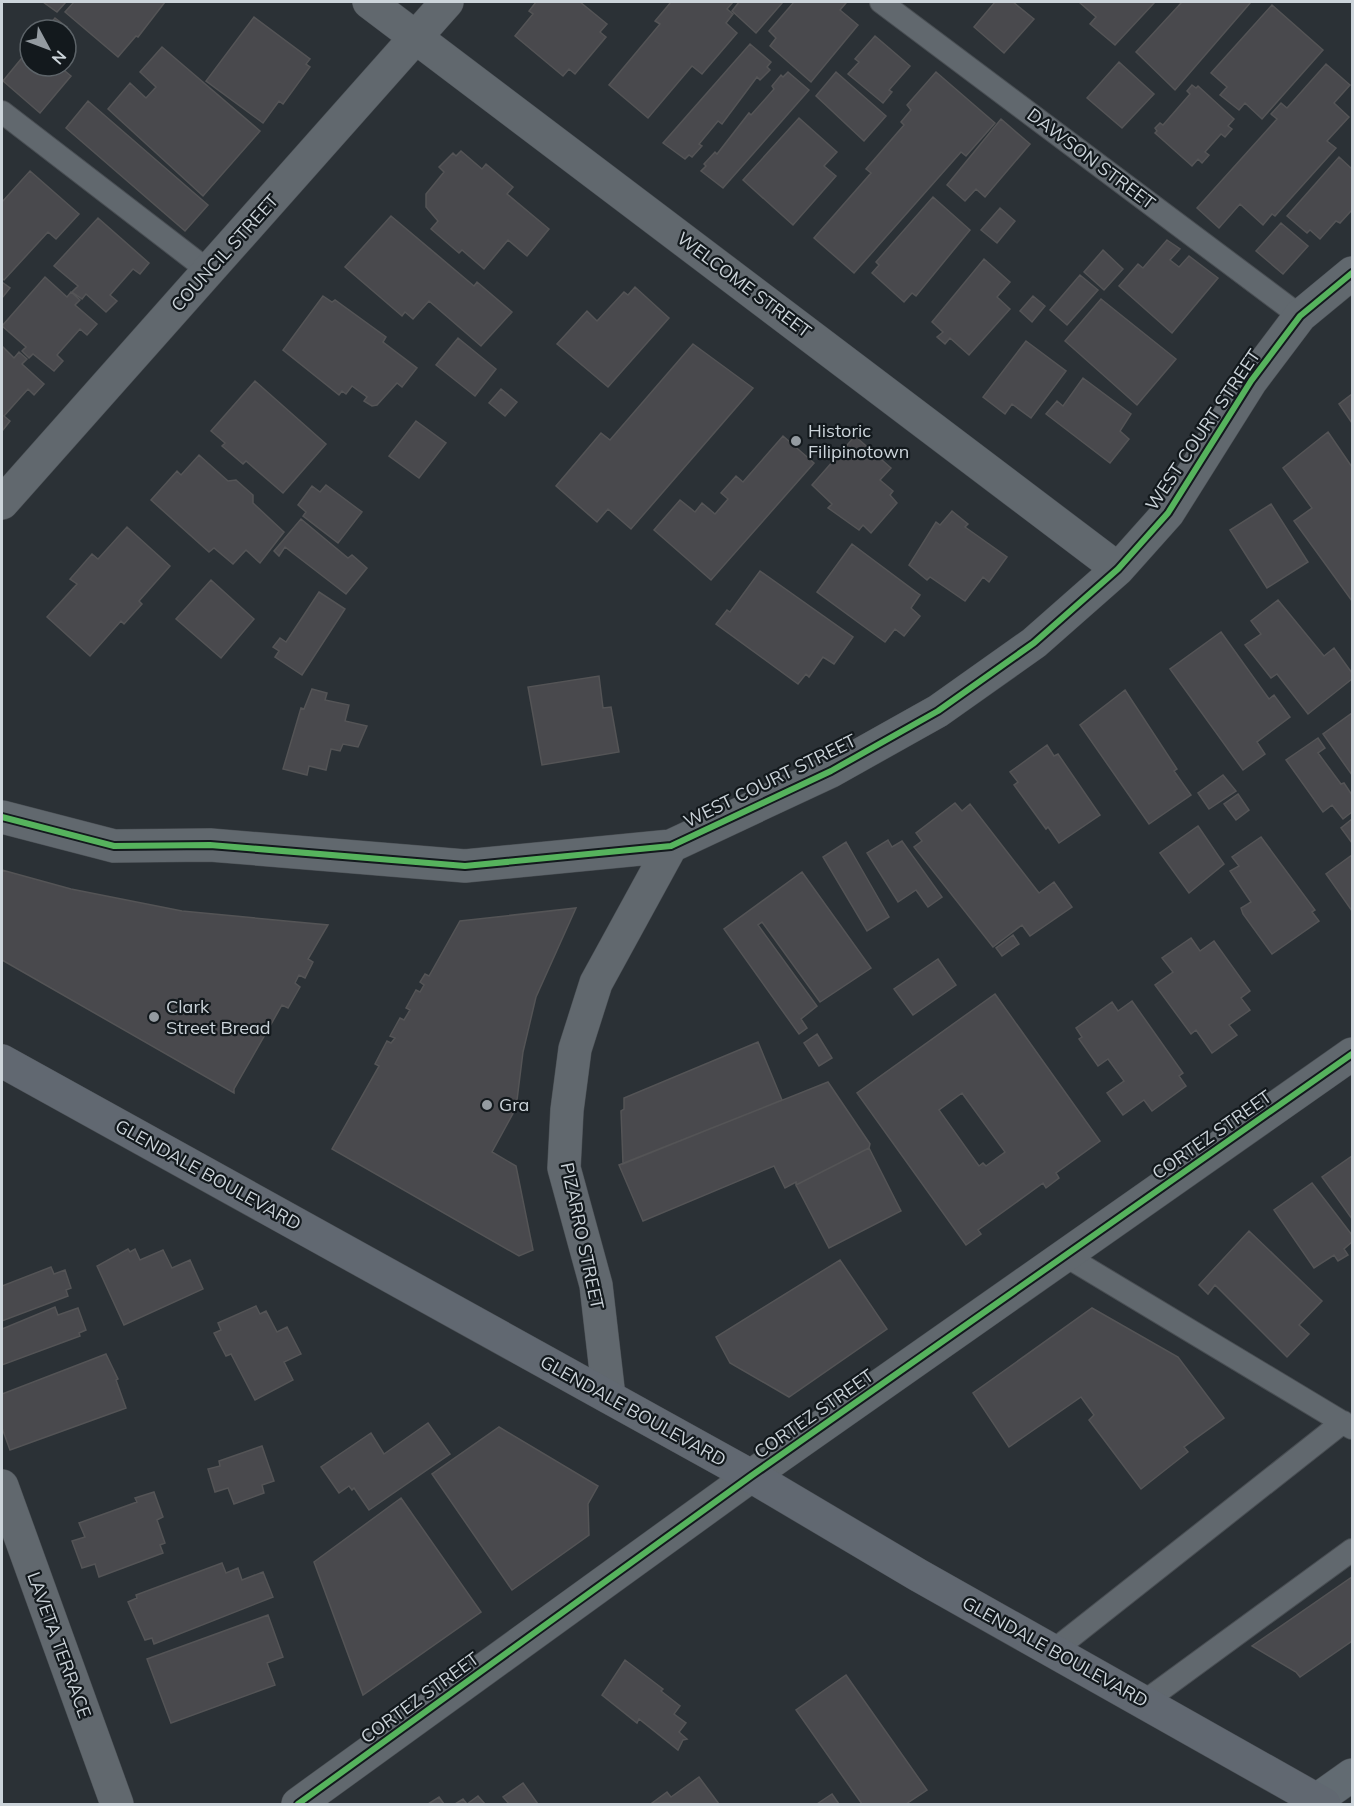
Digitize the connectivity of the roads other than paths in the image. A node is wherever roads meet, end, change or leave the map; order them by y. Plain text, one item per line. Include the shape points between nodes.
1 (369, 2) edge
2 (447, 2) edge
3 (881, 2) edge
4 (417, 36) junction
5 (2, 112) edge
6 (210, 272) junction
7 (1353, 273) edge
8 (1300, 316) junction
9 (2, 503) edge
10 (1118, 569) junction
11 (2, 817) edge
12 (671, 846) junction
13 (1353, 1054) edge
14 (2, 1060) edge
15 (1066, 1256) junction
16 (609, 1397) junction
17 (1348, 1425) edge
18 (751, 1476) junction
19 (2, 1486) edge
20 (1353, 1550) edge
21 (1053, 1651) junction
22 (1144, 1702) junction
23 (1353, 1775) edge
24 (1317, 1803) edge
25 (117, 1804) edge
26 (298, 1804) edge

1 - 4 street, WELCOME STREET
2 - 4 street, COUNCIL STREET
3 - 8 lane, DAWSON STREET
4 - 6 street, COUNCIL STREET
4 - 10 street, WELCOME STREET
5 - 6 lane
6 - 9 street, COUNCIL STREET
7 - 8 street, WEST COURT STREET
8 - 10 street, WEST COURT STREET via 1251,381 1168,513
10 - 12 street, WEST COURT STREET via 1034,643 938,711 831,771
11 - 12 street, WEST COURT STREET via 114,846 210,845 465,866
12 - 16 street, PIZARRO STREET via 596,983 575,1049 567,1110 564,1168 596,1285
13 - 15 street, CORTEZ STREET
14 - 16 main road, GLENDALE BOULEVARD
15 - 17 lane
15 - 18 street, CORTEZ STREET
16 - 18 main road, GLENDALE BOULEVARD
17 - 21 lane
18 - 21 main road, GLENDALE BOULEVARD
18 - 26 street, CORTEZ STREET
19 - 25 street, LAVETA TERRACE
20 - 22 lane
21 - 22 main road, GLENDALE BOULEVARD
22 - 24 main road, GLENDALE BOULEVARD
23 - 24 main road

